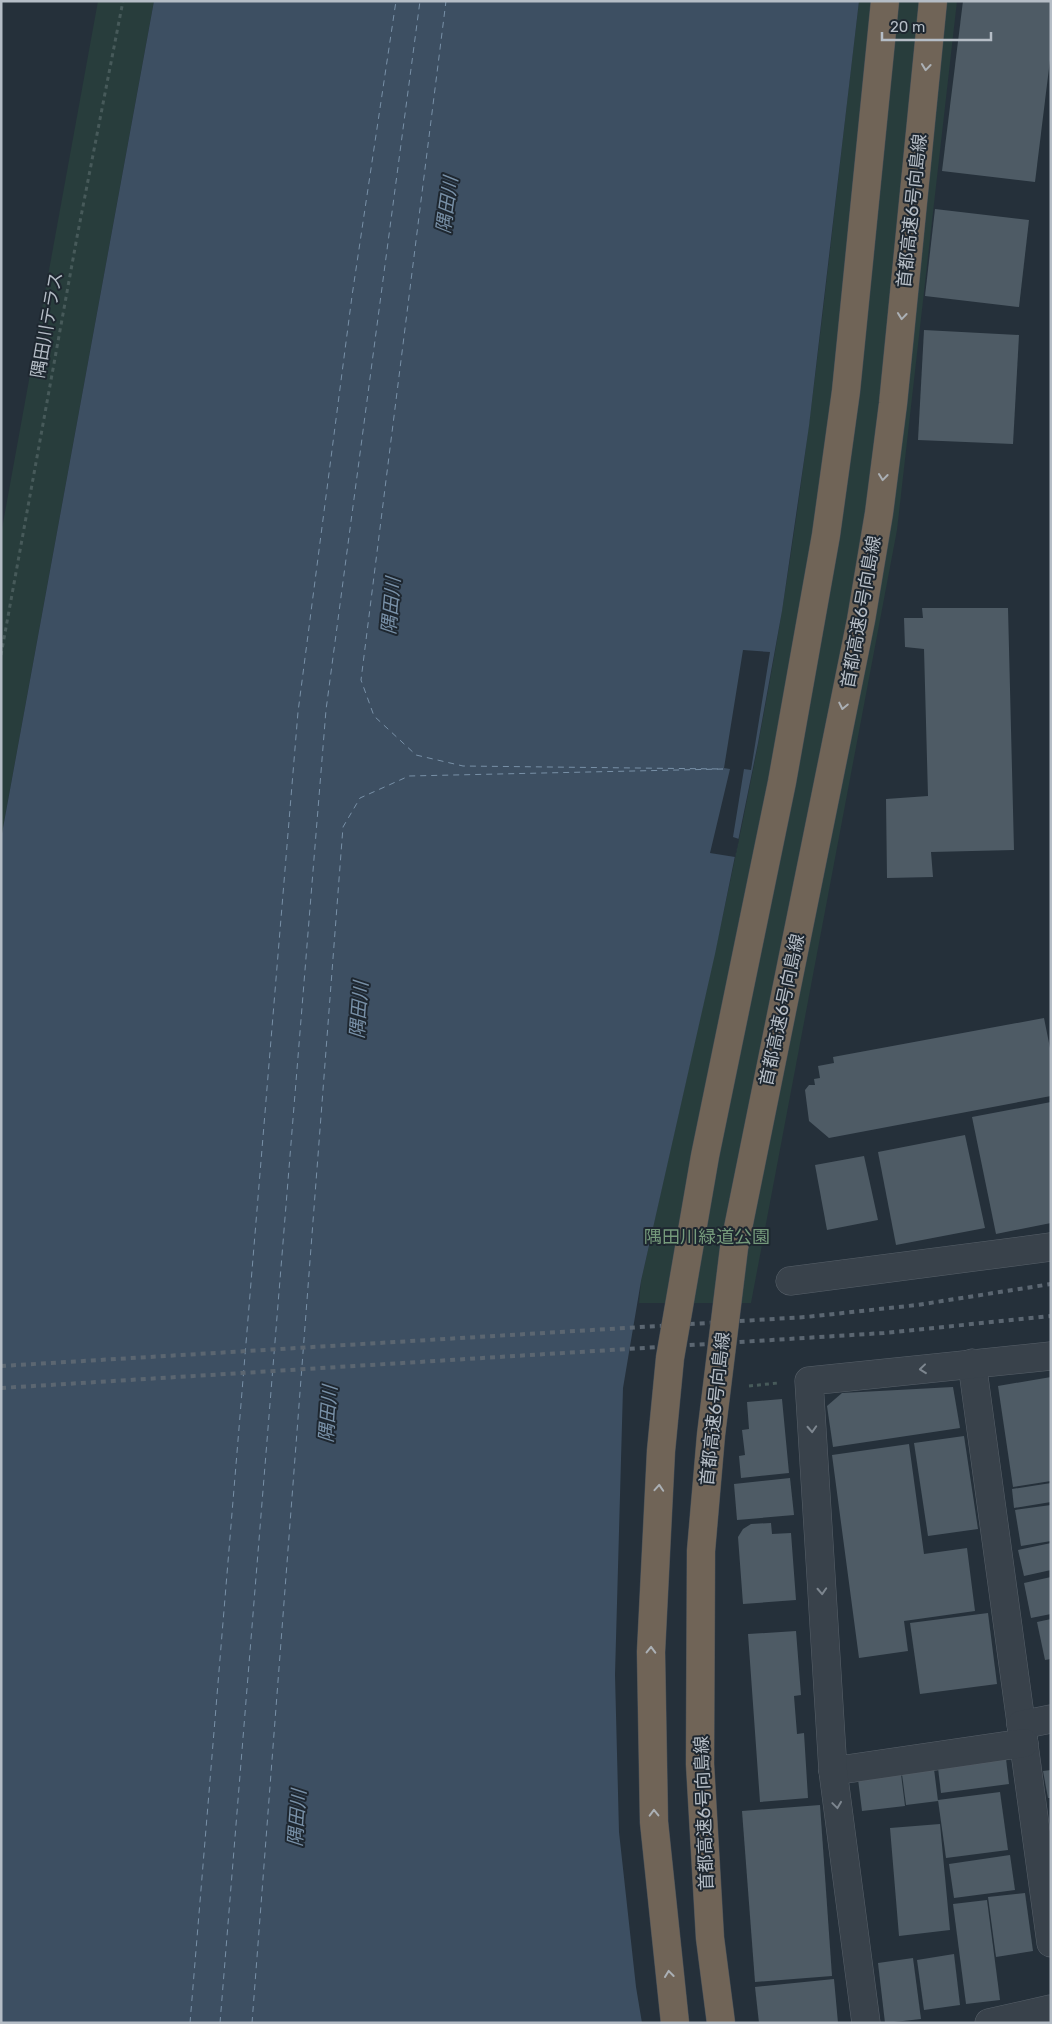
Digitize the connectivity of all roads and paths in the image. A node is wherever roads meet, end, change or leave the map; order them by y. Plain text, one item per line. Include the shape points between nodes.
1 (123, 1) edge
2 (885, 1) edge
3 (933, 1) edge
4 (1, 654) edge
5 (1051, 1247) edge
6 (790, 1280) dead end
7 (1051, 1356) edge
8 (972, 1364) junction
9 (809, 1381) junction
10 (739, 1386) dead end
11 (1051, 1719) edge
12 (1022, 1734) junction
13 (833, 1771) junction
14 (1051, 1943) edge
15 (1051, 2009) edge
16 (675, 2023) edge
17 (721, 2023) edge
18 (866, 2023) edge
19 (989, 2023) edge

1 - 4 path, 隅田川テラス
16 -> 2 highway, bridge via 654,1822 651,1652 656,1530 670,1368 679,1298 705,1156 782,782 826,535 846,391
3 -> 17 highway, 首都高速6号向島線, bridge via 894,395 879,513 861,620 734,1248 711,1435 702,1551 700,1764 710,1938
5 - 6 street
7 - 8 street
8 -> 9 street
8 - 12 street
9 - 10 path
9 -> 13 street
11 - 12 street
12 - 13 street
12 - 14 street
13 -> 18 street
15 - 19 street

